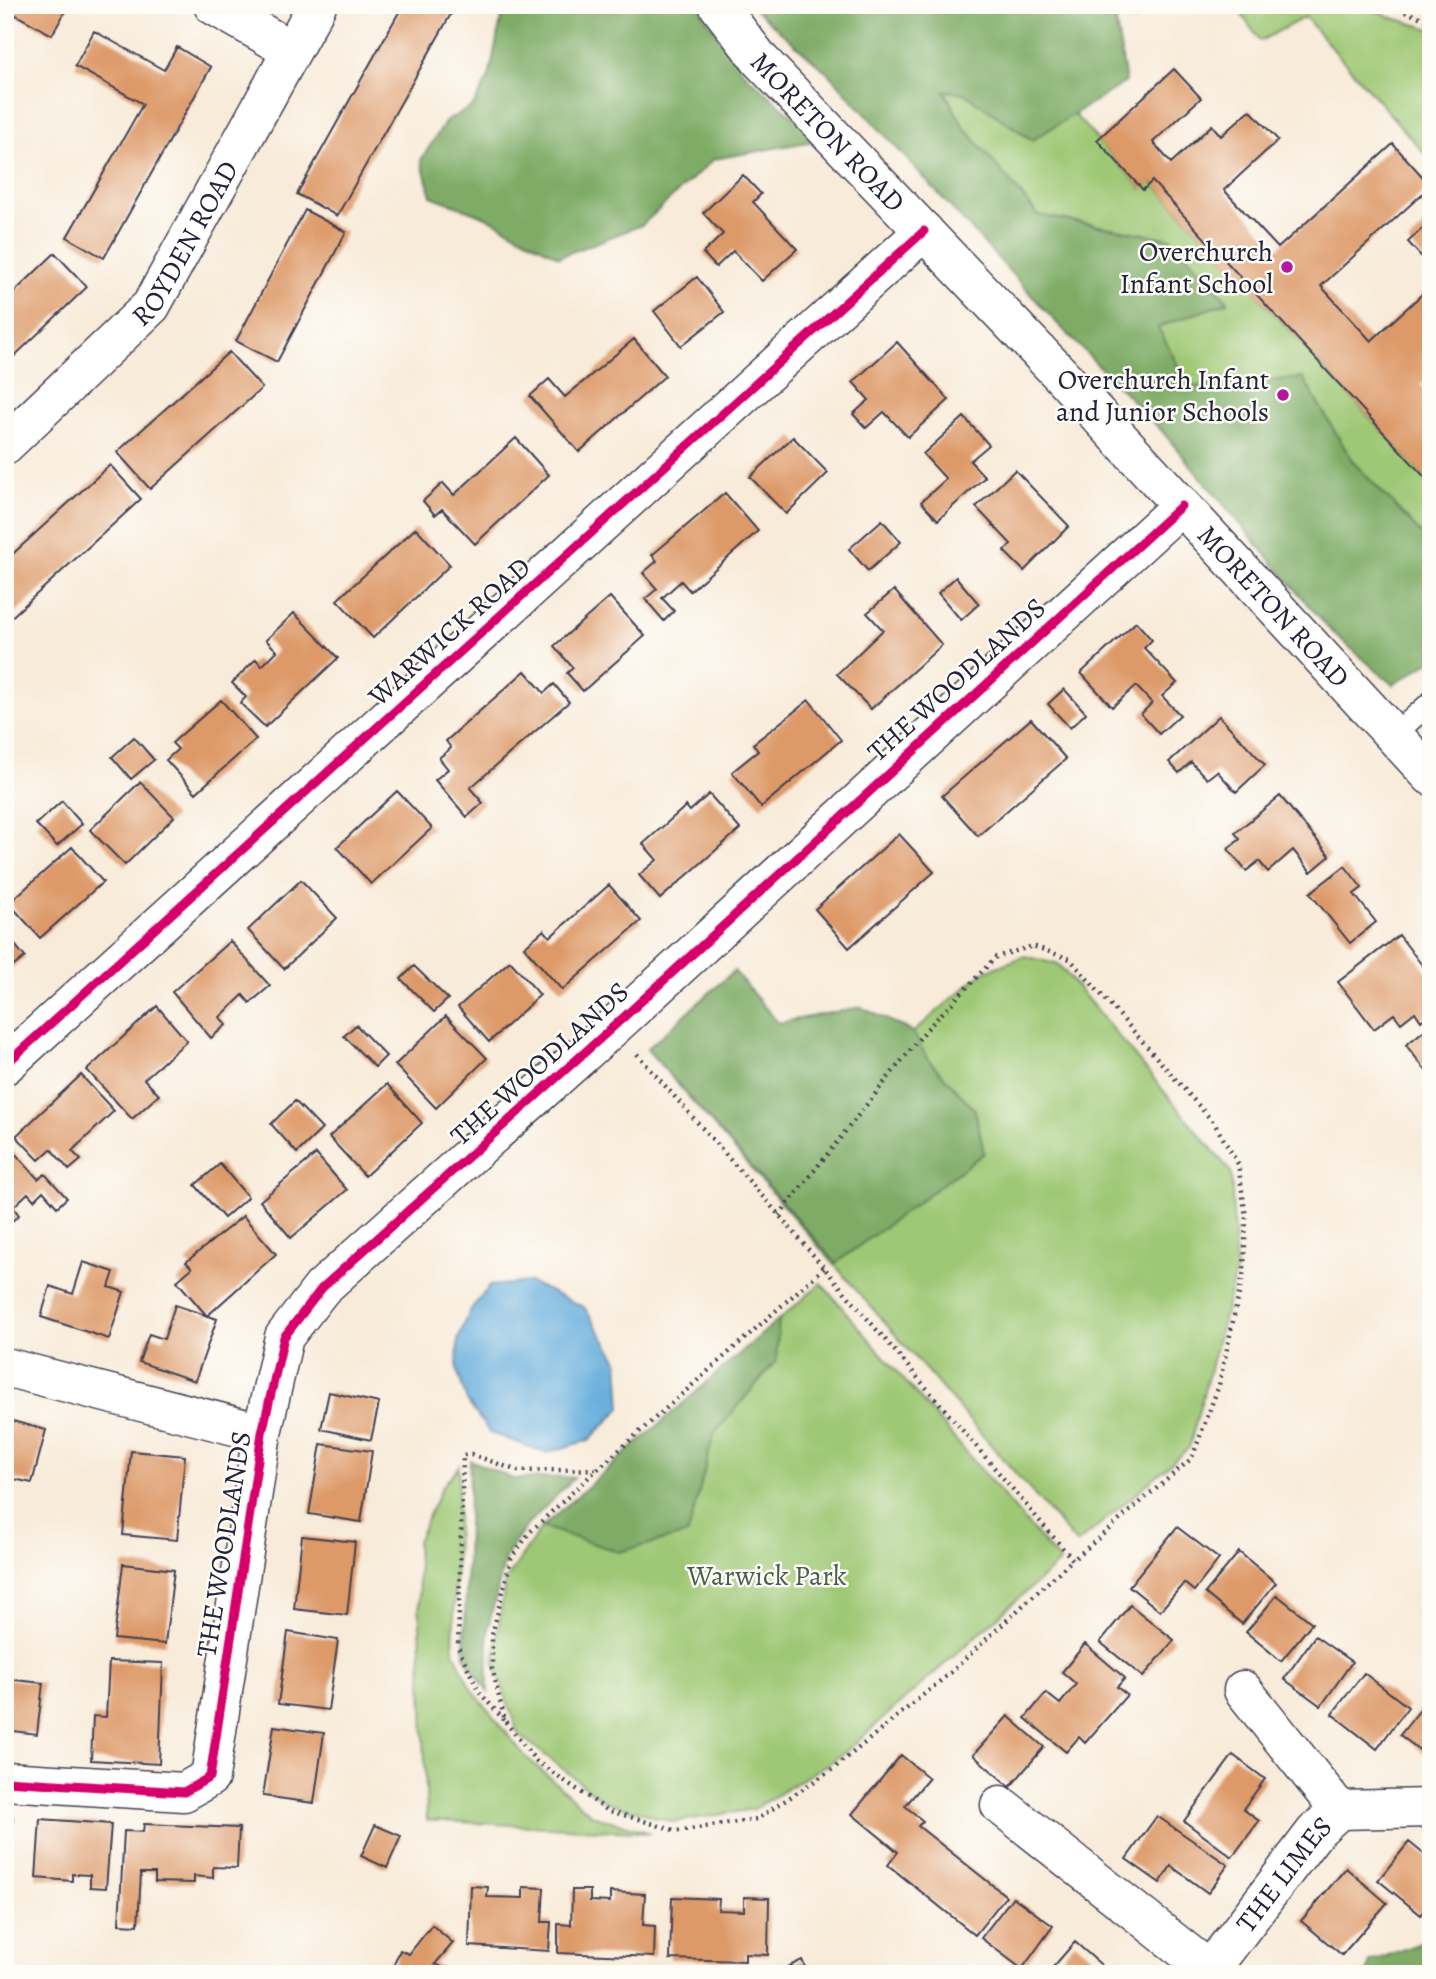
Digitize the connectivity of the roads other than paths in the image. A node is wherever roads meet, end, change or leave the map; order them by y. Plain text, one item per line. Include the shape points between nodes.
1 (213, 5) edge
2 (317, 5) edge
3 (718, 5) edge
4 (291, 50) junction
5 (924, 231) junction
6 (5, 444) edge
7 (1181, 506) junction
8 (1431, 702) edge
9 (1394, 735) junction
10 (1431, 776) edge
11 (5, 1065) edge
12 (5, 1367) edge
13 (262, 1433) junction
14 (1243, 1690) dead end
15 (5, 1781) edge
16 (1000, 1805) dead end
17 (1431, 1808) edge
18 (1339, 1810) junction
19 (1207, 1972) edge

1 - 4 street
2 - 4 street, ROYDEN ROAD
3 - 5 street, MORETON ROAD via 760,60
4 - 6 street, ROYDEN ROAD via 150,306
5 - 7 street, MORETON ROAD
5 - 11 street, WARWICK ROAD
7 - 9 street, MORETON ROAD
7 - 13 street, THE WOODLANDS via 322,1288 284,1337
8 - 9 lane
9 - 10 street, MORETON ROAD
12 - 13 street
13 - 15 street, THE WOODLANDS via 210,1777 184,1792
14 - 18 street
16 - 19 street
17 - 18 street
18 - 19 street, THE LIMES via 1315,1832

